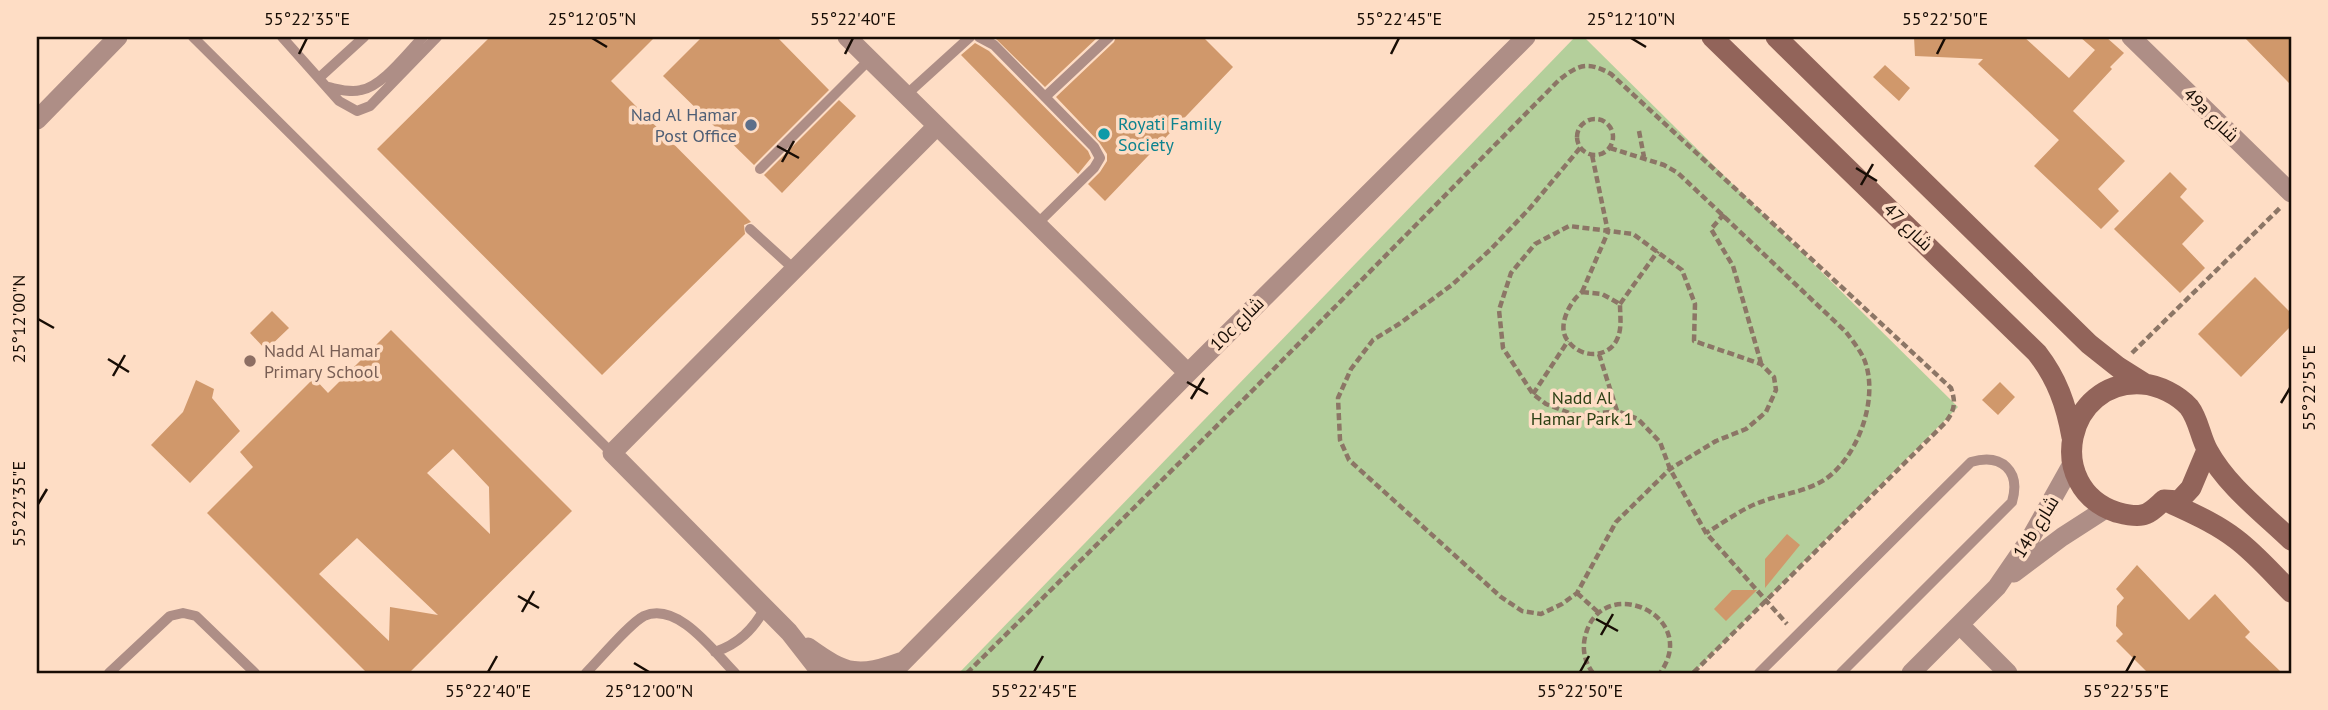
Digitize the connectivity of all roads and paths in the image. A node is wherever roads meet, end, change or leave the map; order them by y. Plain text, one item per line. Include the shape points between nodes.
1 (118, 37) edge
2 (193, 37) edge
3 (282, 37) edge
4 (364, 37) edge
5 (423, 37) edge
6 (437, 37) edge
7 (847, 37) edge
8 (970, 37) edge
9 (979, 37) edge
10 (1002, 37) edge
11 (1109, 37) edge
12 (1526, 37) edge
13 (1712, 37) edge
14 (1776, 37) edge
15 (2131, 37) edge
16 (994, 45) junction
17 (870, 59) junction
18 (320, 78) junction
19 (328, 88) junction
20 (906, 95) junction
21 (1045, 97) junction
22 (37, 120) edge
23 (937, 126) junction
24 (1640, 131) dead end
25 (1580, 148) junction
26 (1610, 148) junction
27 (1592, 155) junction
28 (1644, 157) junction
29 (760, 169) dead end
30 (2287, 192) edge
31 (1724, 215) junction
32 (1037, 224) junction
33 (750, 229) dead end
34 (1608, 232) junction
35 (1658, 251) junction
36 (795, 270) junction
37 (1582, 292) junction
38 (1620, 304) junction
39 (1568, 341) junction
40 (1600, 354) junction
41 (1761, 364) junction
42 (2118, 367) junction
43 (1188, 373) junction
44 (2145, 384) junction
45 (1532, 394) junction
46 (1617, 411) junction
47 (2072, 437) junction
48 (2207, 450) junction
49 (612, 453) junction
50 (2072, 464) junction
51 (1670, 469) junction
52 (2164, 500) junction
53 (2107, 508) junction
54 (1706, 533) junction
55 (2291, 540) edge
56 (1997, 587) junction
57 (2291, 592) edge
58 (1577, 593) junction
59 (1765, 600) junction
60 (765, 608) junction
61 (1599, 613) junction
62 (1960, 625) junction
63 (789, 632) junction
64 (1797, 635) junction
65 (715, 652) junction
66 (907, 659) junction
67 (109, 673) edge
68 (255, 673) edge
69 (586, 673) edge
70 (735, 673) edge
71 (821, 673) edge
72 (892, 673) edge
73 (967, 673) edge
74 (1593, 673) edge
75 (1660, 673) edge
76 (1693, 673) edge
77 (1759, 673) edge
78 (1841, 673) edge
79 (1911, 673) edge
80 (2008, 673) edge

1 - 22 street
2 - 49 lane
3 - 18 lane
4 - 18 lane
5 - 19 lane via 369,88
6 - 19 lane via 364,110 351,109
7 - 17 street
8 - 20 lane
9 - 16 lane
10 - 16 lane
11 - 21 lane
12 - 43 street, 10c شارع
13 - 47 street, شارع 47 via 2037,353 2059,387
14 - 42 street via 2089,344
15 - 30 street, 49a شارع
16 - 21 lane
17 - 20 street
17 - 29 lane
18 - 19 lane
20 - 23 street
21 - 32 lane via 1100,158
23 - 32 street
23 - 36 street
24 - 28 path
25 - 26 path via 1578,129 1588,120 1601,119 1611,128
25 - 27 path
25 - 58 path via 1491,249 1453,284 1373,340 1351,369 1338,398 1340,440 1349,460 1501,597 1522,611 1541,614
26 - 27 path
26 - 28 path
27 - 34 path
28 - 31 path via 1678,173
30 - 42 path
31 - 41 path via 1711,229 1733,266
31 - 54 path via 1846,332 1864,360 1869,387 1866,417 1852,452 1826,479 1802,492 1757,503
32 - 43 street
33 - 36 lane
34 - 35 path via 1633,234
34 - 37 path
34 - 45 path via 1569,226 1535,244 1511,273 1499,310 1503,348
35 - 38 path
35 - 41 path via 1682,270 1695,304 1694,341
36 - 49 street
37 - 38 path via 1602,294
37 - 39 path via 1568,309 1564,332
38 - 40 path via 1619,336
39 - 40 path via 1589,354
39 - 45 path
40 - 46 path
41 - 51 path via 1774,377 1776,390 1766,412 1745,429
42 - 44 street
43 - 66 street, 10c شارع
44 - 47 street via 2107,390 2079,418
44 - 48 street via 2169,391 2189,407
45 - 46 path via 1577,416
46 - 51 path via 1638,419 1661,442
47 - 50 street
48 - 52 street via 2191,488 2179,501
48 - 55 street via 2225,475
49 - 60 street
50 - 53 street via 2091,497
50 - 56 street, 14b شارع
51 - 54 path
51 - 58 path via 1616,522
52 - 53 street via 2144,515
52 - 57 street via 2234,537
53 - 56 street, 14b شارع
54 - 59 path
56 - 62 street, 14b شارع
58 - 61 path
59 - 64 path
59 - 73 path via 1945,422 1953,412 1951,388 1611,75 1585,65 1559,80
59 - 76 path
60 - 63 street
60 - 65 lane via 750,632
61 - 74 path via 1584,645
61 - 75 path via 1622,604 1646,608 1656,615 1669,635 1670,648
62 - 79 street, 14b شارع
62 - 80 street
63 - 66 street via 836,666 852,671 869,672
63 - 71 street
64 - 77 lane
64 - 78 lane via 1970,462 1983,458 2007,466 2016,490 2012,502
65 - 69 lane via 674,615 658,612 642,617
65 - 70 lane
66 - 72 street, 10c شارع
67 - 68 lane via 170,616 183,613 197,616

